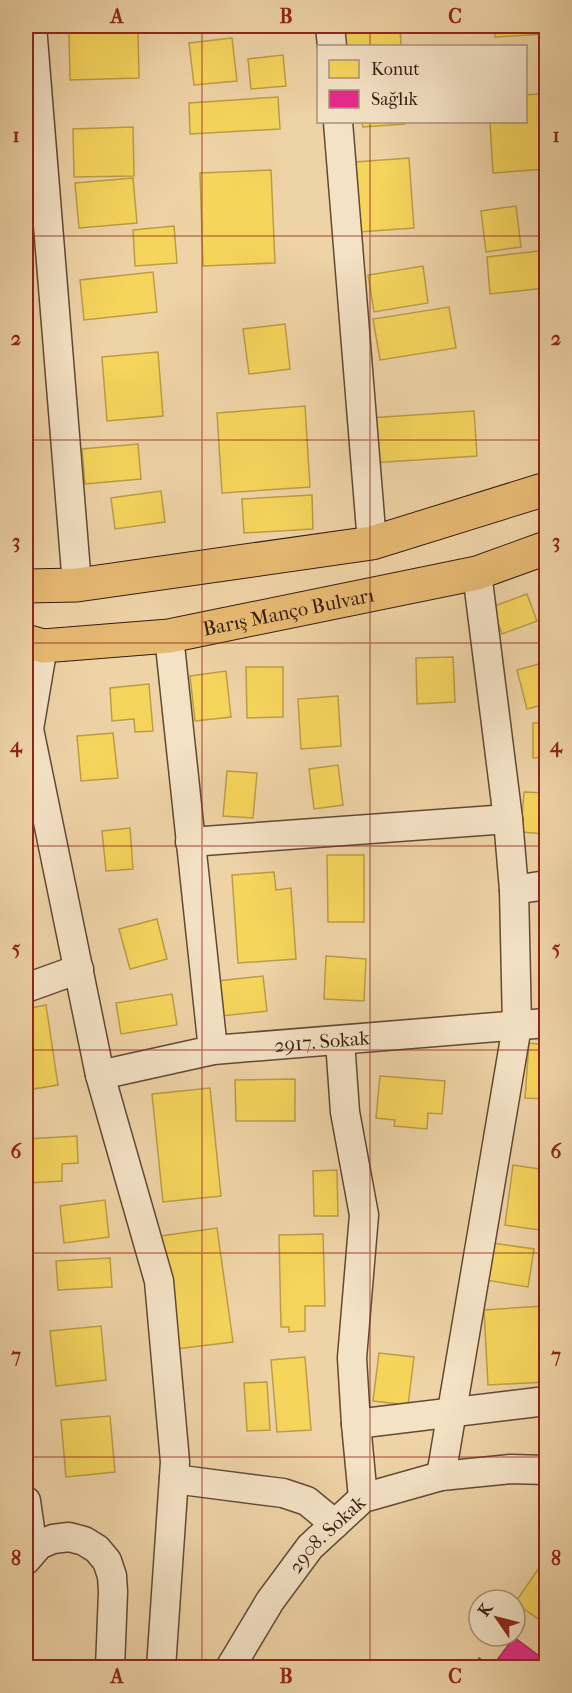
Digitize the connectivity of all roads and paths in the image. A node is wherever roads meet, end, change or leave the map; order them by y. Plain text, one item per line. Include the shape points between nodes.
1 (32, 26) edge
2 (330, 26) edge
3 (332, 45) edge
4 (338, 123) edge
5 (546, 489) edge
6 (372, 543) junction
7 (546, 548) edge
8 (477, 573) junction
9 (77, 585) junction
10 (26, 586) edge
11 (169, 636) junction
12 (34, 643) edge
13 (508, 819) junction
14 (190, 842) junction
15 (546, 885) edge
16 (514, 890) junction
17 (79, 969) junction
18 (26, 988) edge
19 (546, 1023) edge
20 (517, 1026) junction
21 (340, 1041) junction
22 (213, 1050) junction
23 (100, 1075) junction
24 (546, 1401) edge
25 (452, 1413) junction
26 (356, 1424) junction
27 (546, 1470) edge
28 (441, 1476) junction
29 (174, 1479) junction
30 (363, 1498) junction
31 (26, 1501) edge
32 (335, 1524) junction
33 (29, 1555) edge
34 (110, 1668) edge
35 (161, 1668) edge
36 (230, 1668) edge

1 - 9 street
2 - 3 street
4 - 6 street
5 - 6 main road
6 - 9 main road
7 - 8 main road, Barış Manço Bulvarı
8 - 11 main road, Barış Manço Bulvarı
8 - 13 street
9 - 10 main road
11 - 12 main road, Barış Manço Bulvarı
11 - 14 street
12 - 17 street via 29,729
13 - 14 street
13 - 16 street
14 - 22 street
15 - 16 street
16 - 20 street
17 - 18 street
17 - 23 street
19 - 20 street, 2917. Sokak
20 - 21 street, 2917. Sokak
20 - 25 street
21 - 22 street, 2917. Sokak
21 - 26 street via 345,1112 364,1215 352,1358
22 - 23 street, 2917. Sokak
23 - 29 street via 159,1281
24 - 25 street
25 - 26 street
25 - 28 street
26 - 30 street
27 - 28 street, 2908. Sokak
28 - 30 street, 2908. Sokak
29 - 32 street via 283,1493 307,1501
29 - 35 street
30 - 32 street, 2908. Sokak
31 - 33 street
32 - 36 street, 2908. Sokak via 310,1547 270,1601
33 - 34 street via 39,1545 69,1537 97,1549 107,1561 113,1592

